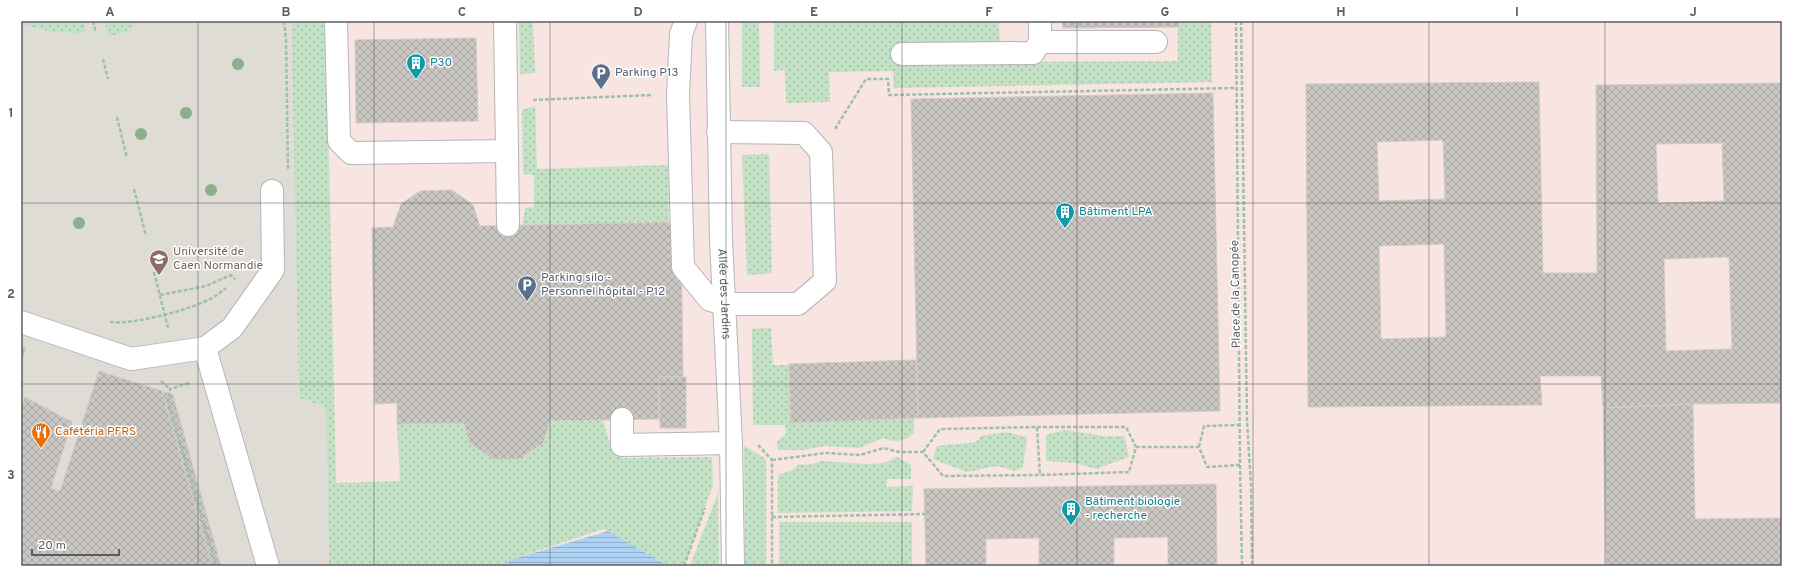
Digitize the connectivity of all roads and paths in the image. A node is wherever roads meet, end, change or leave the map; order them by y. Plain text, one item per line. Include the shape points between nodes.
1 (93, 21) edge
2 (284, 21) edge
3 (336, 21) edge
4 (505, 21) edge
5 (686, 21) edge
6 (717, 21) edge
7 (1040, 21) edge
8 (1236, 21) edge
9 (1241, 21) edge
10 (96, 33) dead end
11 (1040, 42) junction
12 (1156, 42) dead end
13 (902, 54) dead end
14 (103, 59) dead end
15 (108, 79) dead end
16 (1236, 88) junction
17 (678, 94) junction
18 (506, 102) junction
19 (117, 117) dead end
20 (718, 132) junction
21 (507, 151) junction
22 (821, 152) junction
23 (127, 158) dead end
24 (288, 174) dead end
25 (134, 189) dead end
26 (272, 191) dead end
27 (508, 225) dead end
28 (146, 236) dead end
29 (154, 272) dead end
30 (236, 281) dead end
31 (230, 286) dead end
32 (160, 295) junction
33 (724, 304) junction
34 (164, 315) junction
35 (21, 322) edge
36 (104, 322) dead end
37 (168, 331) dead end
38 (205, 348) junction
39 (190, 383) dead end
40 (622, 419) dead end
41 (1240, 424) junction
42 (1037, 427) junction
43 (753, 439) dead end
44 (731, 443) junction
45 (1199, 447) junction
46 (1136, 448) junction
47 (923, 452) junction
48 (772, 460) junction
49 (1240, 465) junction
50 (1040, 475) junction
51 (705, 507) dead end
52 (925, 514) dead end
53 (772, 517) junction
54 (216, 566) edge
55 (268, 566) edge
56 (684, 566) edge
57 (733, 566) edge
58 (772, 566) edge
59 (1242, 566) edge
60 (1252, 566) edge

1 - 10 path
2 - 24 path
3 - 21 street via 339,141 352,154
4 - 18 street
5 - 17 street via 681,34
6 - 20 street, Allée des Jardins
7 - 11 street
8 - 16 path, Place de la Canopée
9 - 60 path, Place de la Canopée
11 - 12 street
11 - 13 street via 1032,53
14 - 15 path
16 - 22 path via 889,95 888,79 866,79
16 - 41 path, Place de la Canopée
17 - 18 path
17 - 33 street via 683,267 710,300
18 - 21 street
19 - 23 path
20 - 22 street via 804,133
20 - 33 street, Allée des Jardins
21 - 27 street
22 - 33 street via 825,281 798,304
25 - 28 path
26 - 38 street via 273,270 232,328
29 - 32 path
30 - 32 path via 231,274 206,286
31 - 34 path via 210,299
32 - 34 path
33 - 44 street, Allée des Jardins
34 - 36 path via 118,323
34 - 37 path
35 - 38 street via 131,359
38 - 55 street
39 - 54 path via 170,389 168,401
40 - 44 street via 622,445
41 - 45 path via 1204,426
41 - 49 path, Place de la Canopée
42 - 46 path via 1126,427
42 - 47 path via 940,429
42 - 50 path
43 - 48 path
44 - 57 street, Allée des Jardins
45 - 46 path
45 - 49 path via 1206,467
46 - 50 path via 1129,472
47 - 48 path via 899,452 884,448 860,455 826,452
47 - 50 path via 943,476
48 - 53 path
49 - 59 path, Place de la Canopée
51 - 56 path
52 - 53 path
53 - 58 path

